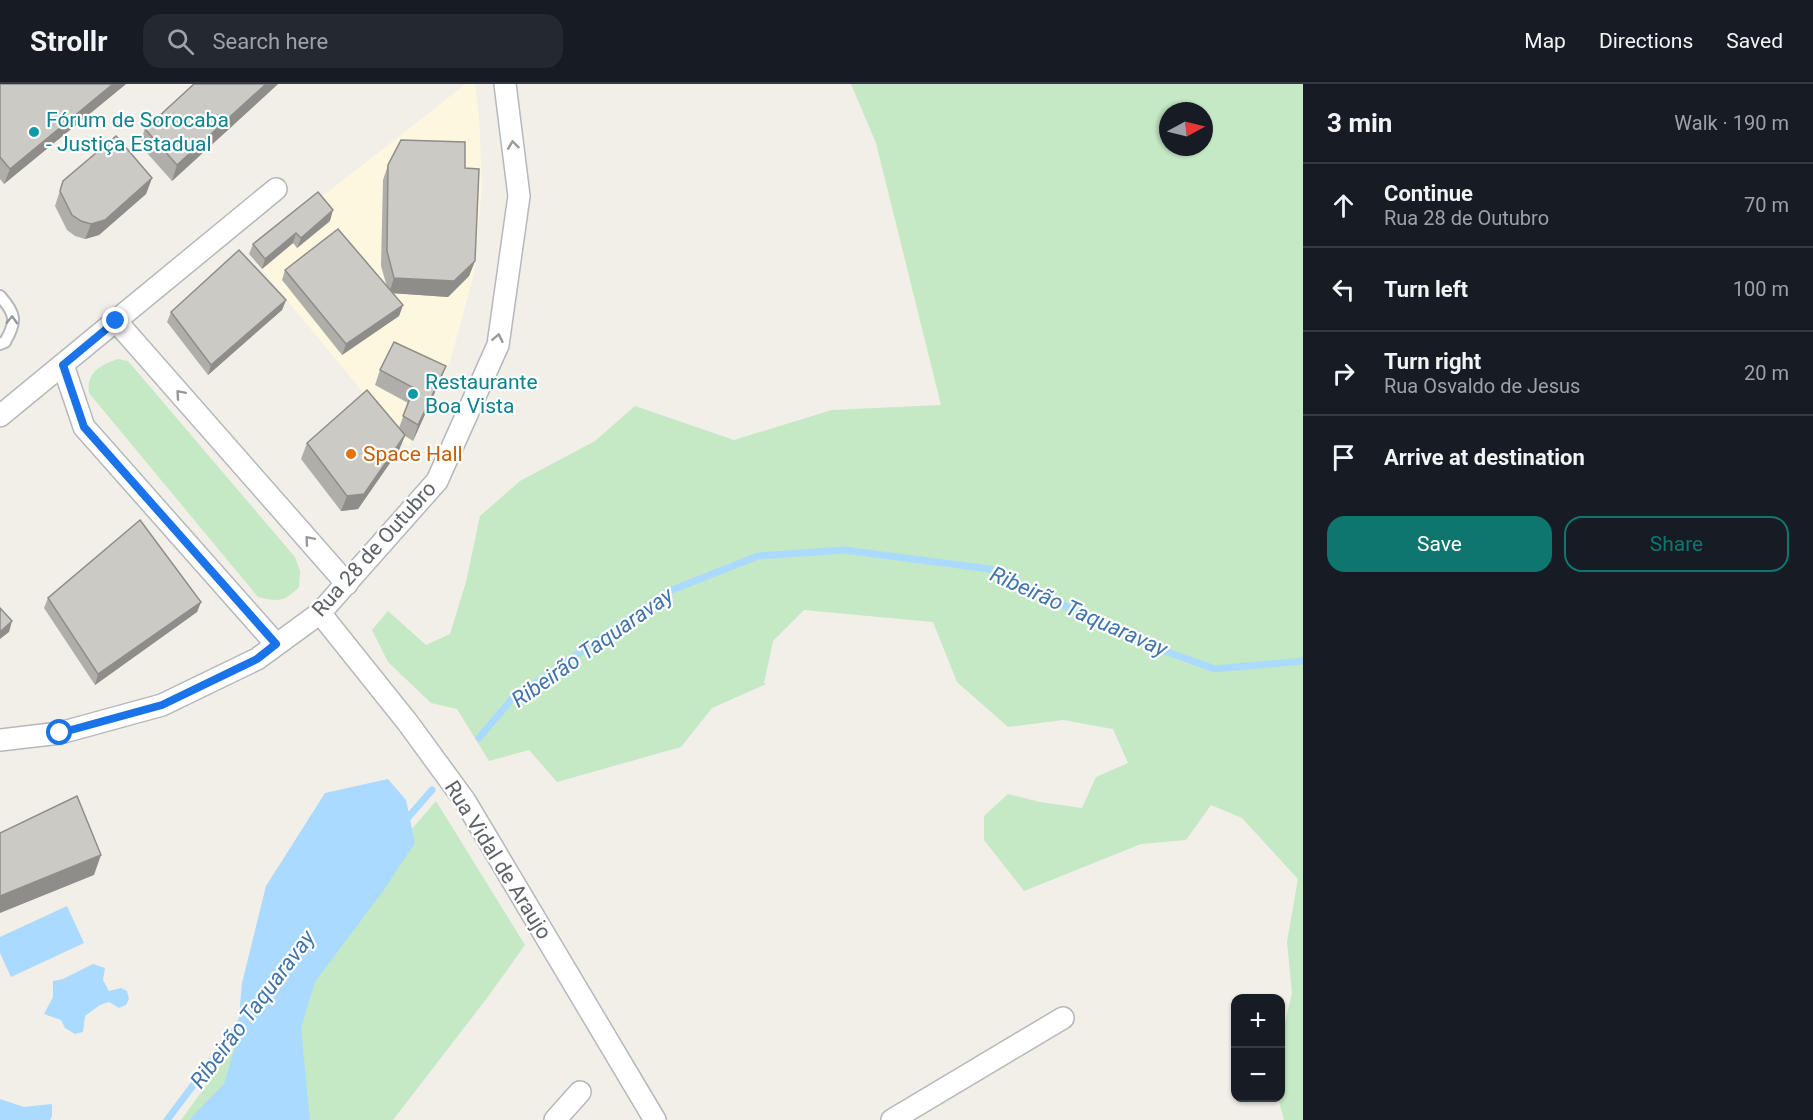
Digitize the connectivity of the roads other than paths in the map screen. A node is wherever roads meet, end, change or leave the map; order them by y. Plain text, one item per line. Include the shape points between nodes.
1 (505, 84) edge
2 (276, 189) dead end
3 (0, 296) edge
4 (116, 321) junction
5 (0, 344) edge
6 (63, 365) junction
7 (18, 401) junction
8 (76, 403) junction
9 (0, 416) edge
10 (347, 584) junction
11 (320, 613) junction
12 (276, 644) junction
13 (0, 740) edge
14 (1063, 1018) dead end
15 (580, 1092) dead end
16 (555, 1120) edge
17 (655, 1120) edge
18 (892, 1120) edge

10 -> 1 street, Rua 28 de Outubro via 437,481 498,345 519,196
2 - 4 street
5 -> 3 lane via 14,327 12,309
4 - 6 street
10 -> 4 street
6 - 7 street
6 - 8 street
7 - 8 street via 39,394 60,394
7 - 9 street
8 - 12 street via 84,427
10 - 11 street, Rua 28 de Outubro
11 - 12 street, Rua 28 de Outubro
11 - 17 street, Rua Vidal de Araujo via 465,801
12 - 13 street, Rua 28 de Outubro via 257,659 162,705 60,733
14 - 18 street
15 - 16 street

